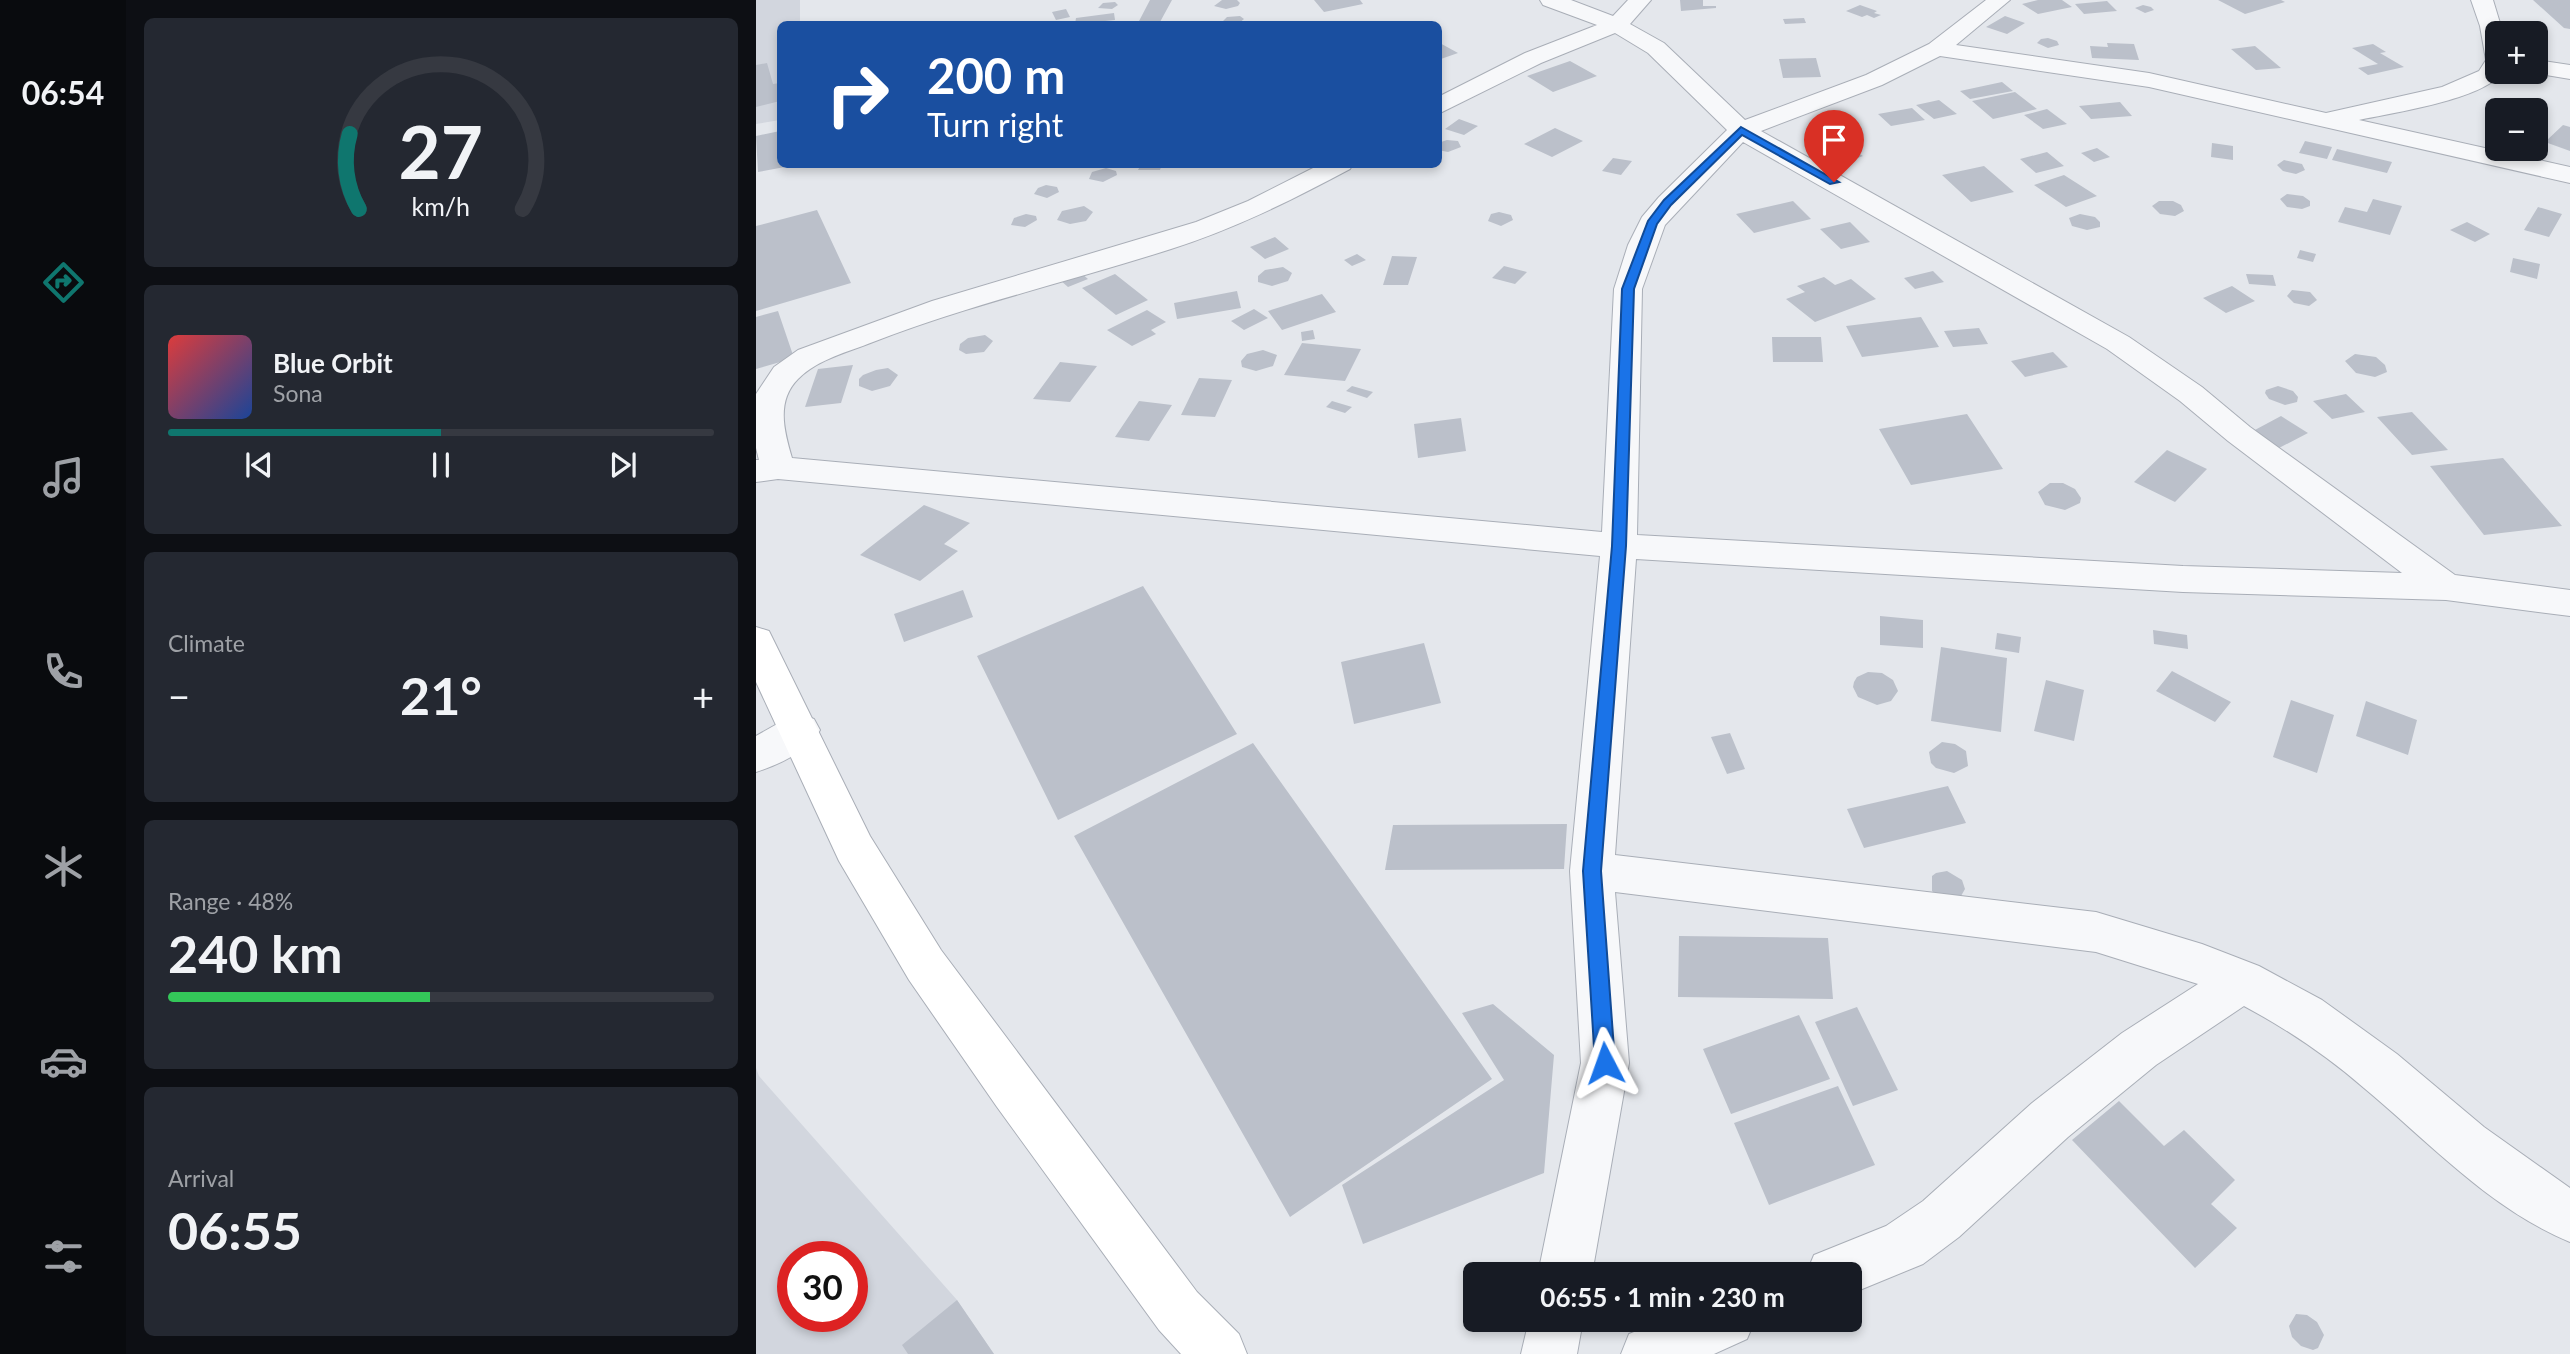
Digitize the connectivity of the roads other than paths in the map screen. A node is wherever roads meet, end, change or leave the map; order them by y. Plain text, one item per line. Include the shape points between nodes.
1 (1551, 0) edge
2 (1640, 0) edge
3 (1999, 0) edge
4 (2482, 0) edge
5 (2487, 21) edge
6 (1617, 24) junction
7 (1937, 48) junction
8 (2548, 68) edge
9 (2570, 72) edge
10 (2485, 77) edge
11 (1442, 105) edge
12 (2321, 121) junction
13 (1741, 130) junction
14 (1333, 168) edge
15 (2570, 175) edge
16 (767, 469) edge
17 (1619, 546) junction
18 (2446, 587) junction
19 (2570, 603) edge
20 (756, 642) edge
21 (800, 730) junction
22 (756, 756) edge
23 (1592, 871) junction
24 (2243, 981) junction
25 (2570, 1216) edge
26 (1567, 1262) edge
27 (1862, 1262) edge
28 (1554, 1332) edge
29 (1700, 1332) edge
30 (1219, 1354) edge
31 (1549, 1354) edge
32 (1649, 1354) edge

1 - 6 street
2 - 6 street
3 - 7 street
4 - 5 street
6 - 11 street via 1533,58
6 - 13 street via 1656,48
7 - 12 street via 2149,80
7 - 13 street via 1874,79
8 - 9 street
10 - 12 street via 2449,93
12 - 15 street
13 - 17 street via 1652,223 1628,289
13 - 18 street via 2118,343
14 - 16 street via 1208,228 899,320 808,357 785,374 769,398 764,419
16 - 17 street
17 - 18 street via 2183,579
17 - 23 street
18 - 19 street
20 - 21 street
21 - 22 street
21 - 30 street via 855,848 925,965 1178,1311
23 - 24 street via 2096,932
23 - 26 street via 1605,1063
24 - 25 street via 2305,1014 2380,1070 2466,1145
24 - 27 street via 2139,1049 2050,1120 1941,1219 1903,1245
28 - 31 street
29 - 32 street

